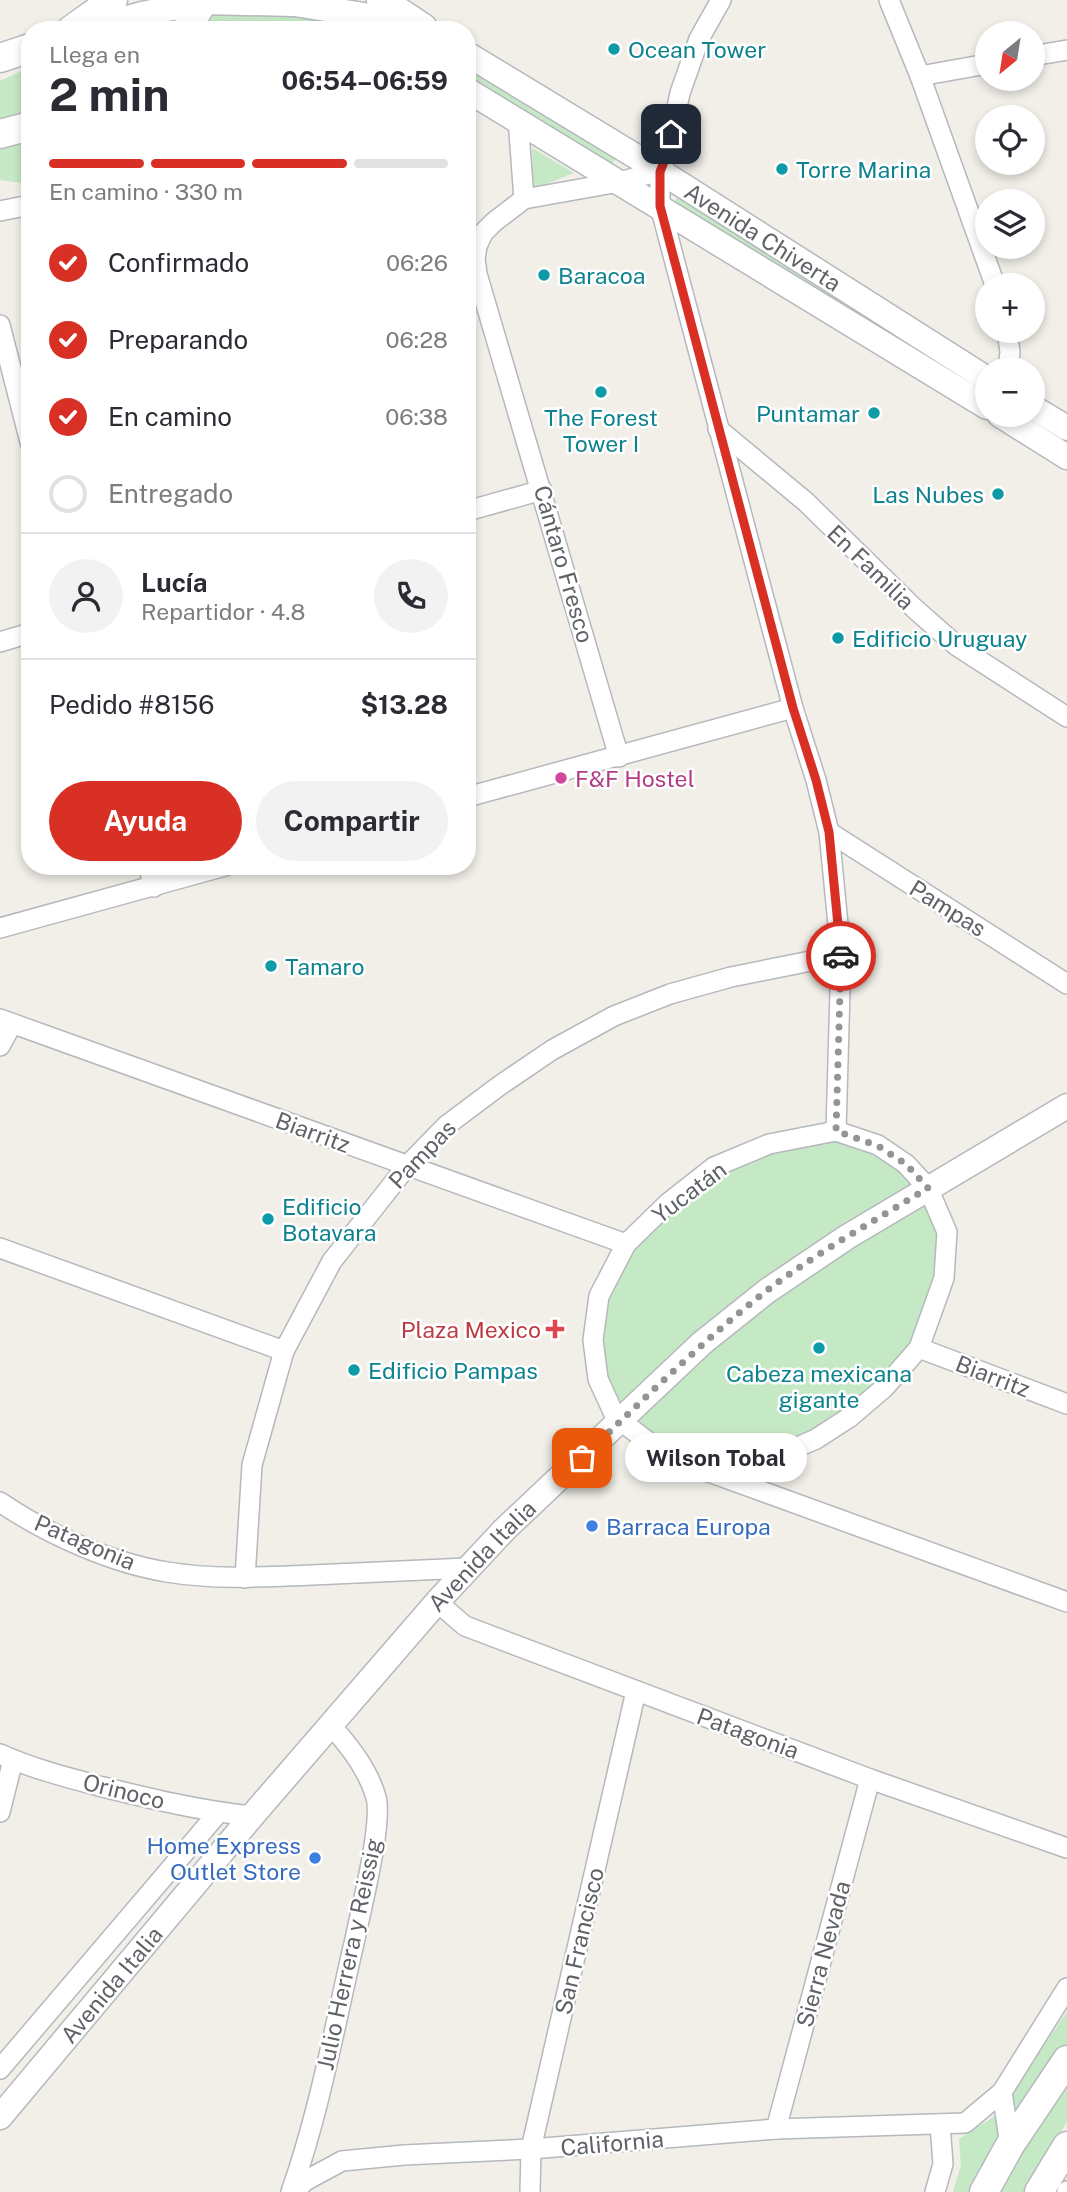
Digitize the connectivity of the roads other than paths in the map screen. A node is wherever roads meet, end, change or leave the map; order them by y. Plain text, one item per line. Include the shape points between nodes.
1 (113, 0) edge
2 (381, 0) edge
3 (721, 0) edge
4 (889, 0) edge
5 (203, 1) edge
6 (84, 21) edge
7 (116, 21) edge
8 (191, 21) edge
9 (391, 21) edge
10 (413, 21) edge
11 (1067, 50) edge
12 (21, 51) edge
13 (1045, 54) edge
14 (0, 58) edge
15 (476, 60) edge
16 (975, 66) edge
17 (920, 76) junction
18 (476, 95) edge
19 (518, 119) junction
20 (21, 128) edge
21 (0, 134) edge
22 (660, 172) junction
23 (619, 182) junction
24 (524, 199) junction
25 (660, 206) junction
26 (21, 207) edge
27 (0, 211) edge
28 (476, 252) edge
29 (476, 266) edge
30 (991, 273) edge
31 (0, 325) edge
32 (975, 371) edge
33 (975, 400) edge
34 (21, 407) edge
35 (1045, 415) edge
36 (1019, 427) edge
37 (1067, 428) edge
38 (719, 429) junction
39 (1067, 457) edge
40 (542, 491) junction
41 (476, 509) edge
42 (21, 636) edge
43 (0, 642) edge
44 (793, 708) junction
45 (1067, 717) edge
46 (619, 757) junction
47 (476, 795) edge
48 (829, 832) junction
49 (151, 875) edge
50 (195, 875) edge
51 (154, 887) junction
52 (0, 928) edge
53 (841, 956) junction
54 (1067, 984) edge
55 (6, 1021) edge
56 (0, 1046) edge
57 (1067, 1106) edge
58 (836, 1131) junction
59 (407, 1166) junction
60 (928, 1188) junction
61 (626, 1244) junction
62 (0, 1248) edge
63 (919, 1348) junction
64 (284, 1351) junction
65 (1067, 1404) edge
66 (621, 1421) junction
67 (708, 1472) junction
68 (0, 1502) edge
69 (467, 1568) junction
70 (245, 1578) junction
71 (437, 1602) junction
72 (1067, 1602) edge
73 (636, 1691) junction
74 (331, 1726) junction
75 (7, 1757) edge
76 (870, 1779) junction
77 (0, 1812) edge
78 (218, 1813) junction
79 (252, 1816) junction
80 (1067, 1848) edge
81 (1067, 1988) edge
82 (1067, 2060) edge
83 (0, 2069) edge
84 (1002, 2092) junction
85 (0, 2117) edge
86 (940, 2124) junction
87 (776, 2129) junction
88 (1010, 2145) junction
89 (1067, 2146) edge
90 (531, 2149) junction
91 (293, 2192) edge
92 (530, 2192) edge
93 (935, 2192) edge
94 (984, 2192) edge
95 (1039, 2192) edge

1 - 6 main road
2 - 10 main road
3 - 22 street via 699,39
4 - 17 street
5 - 7 street
5 - 8 main road
5 - 9 street via 294,4
11 - 13 street
12 - 14 main road
15 - 22 street, Avenida Chiverta
16 - 17 street
17 - 30 street
18 - 19 street, Avenida Chiverta
19 - 23 street, Avenida Chiverta
19 - 24 street
20 - 21 main road
22 - 23 street, Cántaro Fresco
22 - 25 street
22 - 32 street, Avenida Chiverta
23 - 24 street, Cántaro Fresco
23 - 25 street, Avenida Chiverta
24 - 28 street, Cántaro Fresco via 484,233
25 - 33 street, Avenida Chiverta
25 - 38 street
26 - 27 street
29 - 40 street, Cántaro Fresco
31 - 34 street
35 - 37 street
36 - 39 street
38 - 44 street
38 - 45 street, En Familia via 806,502 957,646
40 - 41 street
40 - 46 street, Cántaro Fresco
42 - 43 street
44 - 46 street
44 - 48 street
46 - 47 street
48 - 53 street
48 - 54 street, Pampas
49 - 51 street
50 - 51 street
51 - 52 street
53 - 58 street
53 - 59 street, Pampas via 731,977 614,1016 551,1049 499,1086 447,1125
55 - 56 street
55 - 59 street, Biarritz
57 - 60 street, Avenida Italia
58 - 60 street via 878,1146 906,1164
58 - 61 street, Yucatán via 769,1144 714,1167
59 - 61 street, Biarritz
59 - 64 street, Pampas via 332,1261
60 - 63 street via 947,1232 944,1278
60 - 66 street, Avenida Italia via 767,1290 702,1343
61 - 66 street, Yucatán via 599,1296 593,1340 598,1379
62 - 64 street
63 - 65 street, Biarritz
63 - 67 street via 884,1388 816,1439 762,1463
64 - 70 street, Pampas via 252,1465
66 - 67 street via 660,1451
66 - 69 street, Avenida Italia
67 - 72 street
68 - 70 street, Patagonia via 45,1528 130,1563 179,1574
69 - 70 street, Patagonia
69 - 71 street, Avenida Italia
71 - 73 street, Patagonia via 465,1626
71 - 74 street, Avenida Italia
73 - 76 street, Patagonia
73 - 90 street, San Francisco
74 - 79 street, Avenida Italia
74 - 91 street, Julio Herrera y Reissig via 349,1745 377,1799 375,1831 308,2144
75 - 77 street
75 - 78 street, Orinoco via 95,1784
76 - 80 street, Patagonia
76 - 87 street, Sierra Nevada
78 - 79 street, Orinoco
78 - 83 street, Avenida Italia
79 - 85 street, Avenida Italia
81 - 84 street, California
82 - 88 main road
84 - 86 street, California via 965,2123
84 - 88 street
86 - 87 street, California
86 - 93 street via 943,2164
87 - 90 street, California
88 - 94 main road
89 - 95 main road
90 - 91 street, California via 342,2161
90 - 92 street, San Francisco

